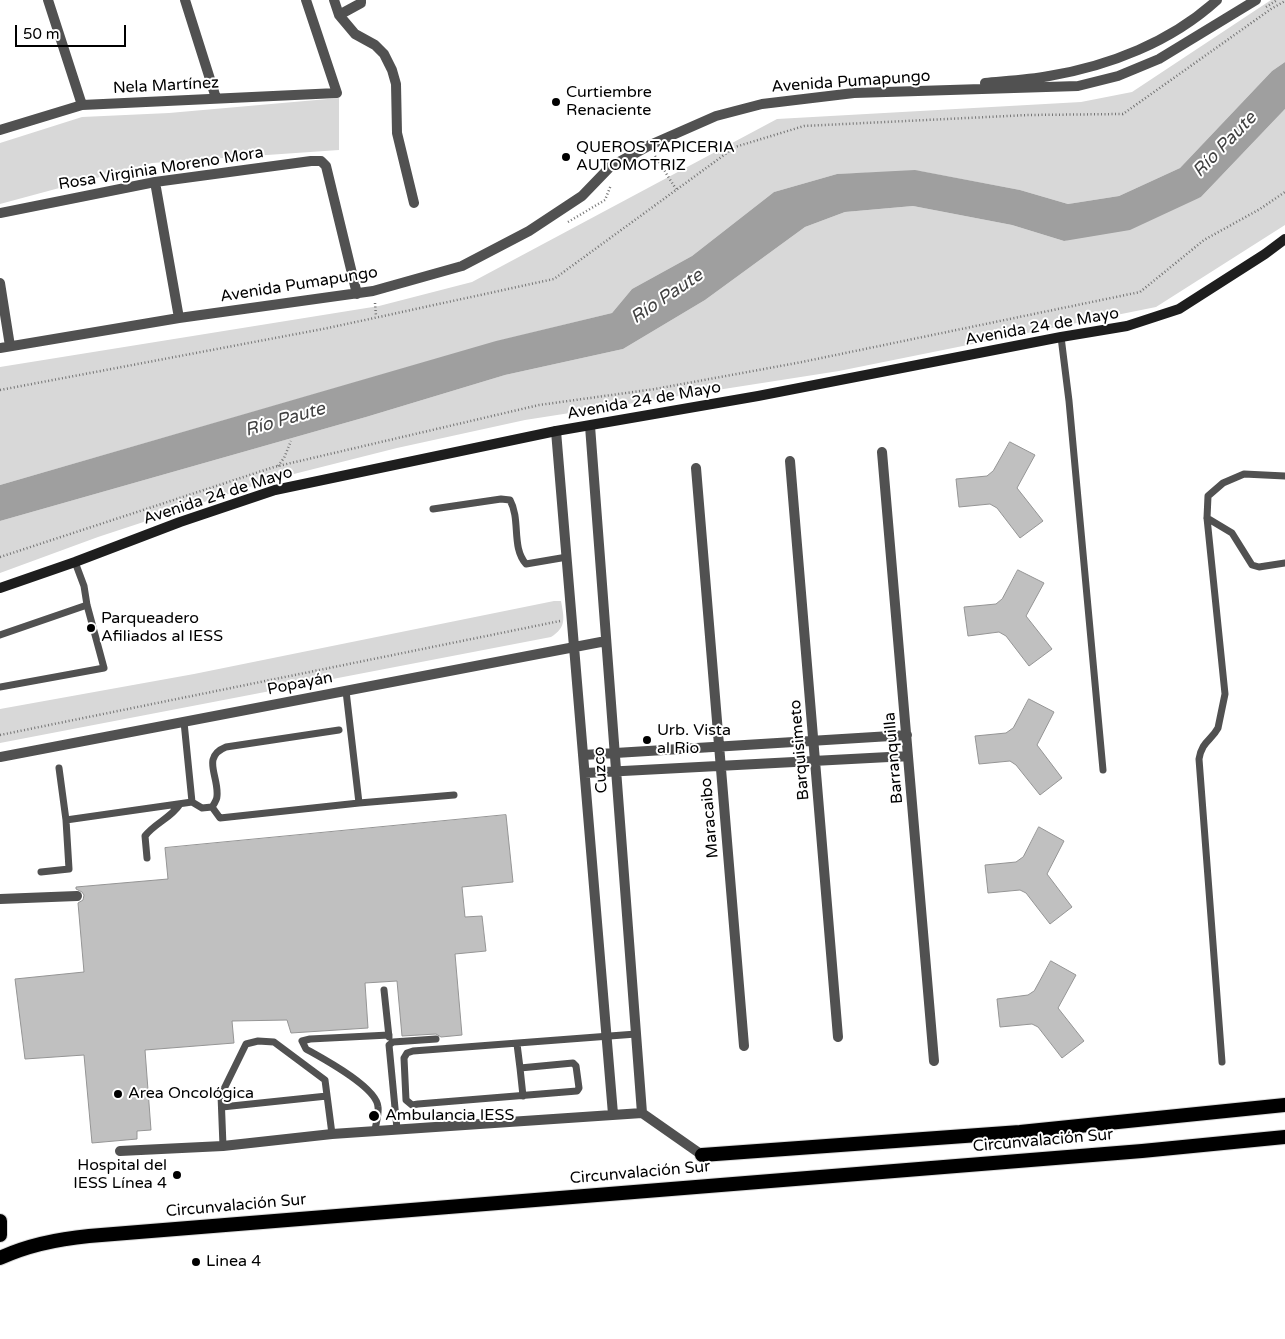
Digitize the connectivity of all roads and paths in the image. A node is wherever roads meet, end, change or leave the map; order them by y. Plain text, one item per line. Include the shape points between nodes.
1 (48, 0) edge
2 (185, 0) edge
3 (306, 0) edge
4 (334, 0) edge
5 (362, 0) edge
6 (1217, 0) edge
7 (1256, 0) edge
8 (1277, 0) edge
9 (1285, 1) edge
10 (1260, 10) dead end
11 (339, 16) junction
12 (854, 93) junction
13 (216, 98) junction
14 (82, 106) junction
15 (804, 126) dead end
16 (0, 130) edge
17 (650, 146) junction
18 (615, 178) dead end
19 (155, 182) junction
20 (676, 189) dead end
21 (1285, 192) edge
22 (414, 203) dead end
23 (0, 213) edge
24 (566, 223) dead end
25 (1285, 239) edge
26 (0, 283) edge
27 (358, 294) junction
28 (179, 318) junction
29 (1061, 337) junction
30 (5, 347) edge
31 (590, 426) junction
32 (556, 431) junction
33 (291, 441) dead end
34 (882, 452) dead end
35 (790, 461) dead end
36 (276, 466) junction
37 (696, 468) dead end
38 (1285, 476) edge
39 (433, 509) dead end
40 (1207, 518) junction
41 (0, 557) edge
42 (566, 557) junction
43 (75, 562) junction
44 (1285, 563) edge
45 (0, 588) edge
46 (87, 605) junction
47 (572, 619) junction
48 (0, 635) edge
49 (606, 641) junction
50 (574, 647) junction
51 (0, 687) edge
52 (346, 691) junction
53 (184, 722) junction
54 (338, 730) dead end
55 (0, 735) edge
56 (907, 735) junction
57 (814, 741) junction
58 (719, 746) junction
59 (615, 752) junction
60 (583, 755) junction
61 (908, 756) junction
62 (0, 757) edge
63 (816, 761) junction
64 (720, 766) junction
65 (60, 768) dead end
66 (1103, 770) dead end
67 (616, 771) junction
68 (585, 773) junction
69 (454, 795) dead end
70 (192, 802) junction
71 (359, 803) junction
72 (180, 804) junction
73 (212, 807) junction
74 (66, 820) junction
75 (147, 858) dead end
76 (41, 872) dead end
77 (77, 896) dead end
78 (0, 899) edge
79 (384, 990) dead end
80 (389, 1034) junction
81 (636, 1034) junction
82 (606, 1036) junction
83 (838, 1037) dead end
84 (436, 1039) dead end
85 (517, 1044) junction
86 (389, 1045) junction
87 (744, 1046) dead end
88 (934, 1061) dead end
89 (1222, 1062) dead end
90 (520, 1068) junction
91 (327, 1096) junction
92 (523, 1096) junction
93 (1285, 1106) edge
94 (222, 1107) junction
95 (642, 1112) junction
96 (613, 1114) junction
97 (398, 1129) junction
98 (375, 1130) junction
99 (332, 1134) junction
100 (1285, 1137) edge
101 (224, 1146) junction
102 (120, 1151) dead end
103 (702, 1155) joint
104 (0, 1221) edge
105 (0, 1235) edge
106 (0, 1258) edge

1 - 14 street
2 - 13 street
3 - 13 street, Nela Martínez via 338,93
4 - 11 street
5 - 11 street
6 - 12 street via 1174,33 1089,67 1049,76
7 - 12 street, Avenida Pumapungo via 1159,59 1118,76 1078,86
8 - 10 path
9 - 15 path via 1123,114 1028,115
11 - 22 street via 355,34 384,54 392,70 396,84 397,133
12 - 17 street, Avenida Pumapungo via 762,104 716,116
13 - 14 street, Nela Martínez
14 - 16 street, Nela Martínez
17 - 20 path
17 - 27 street, Avenida Pumapungo via 610,167 582,196 529,231 462,266
18 - 24 path via 605,200
19 - 23 street, Rosa Virginia Moreno Mora
19 - 27 street, Rosa Virginia Moreno Mora via 321,161 326,166
19 - 28 street
21 - 36 path via 1204,240 1140,292 802,362 655,389 539,405
25 - 29 main road, Avenida 24 de Mayo via 1179,309 1127,326
26 - 30 street
27 - 28 street, Avenida Pumapungo
28 - 30 street, Avenida Pumapungo
29 - 31 main road, Avenida 24 de Mayo
29 - 66 lane
31 - 32 main road, Avenida 24 de Mayo
31 - 49 street, Cuzco
32 - 42 street, Cuzco
32 - 43 main road, Avenida 24 de Mayo via 275,490
33 - 36 path via 284,458
34 - 56 street, Barranquilla
35 - 57 street, Barquisimeto
36 - 41 path
37 - 58 street, Maracaibo
38 - 40 lane via 1244,474 1223,483 1208,496
39 - 42 lane via 510,500 515,508 520,557 526,564
40 - 44 lane via 1232,533 1252,565
40 - 89 lane via 1224,694 1218,728 1200,750 1199,759
42 - 47 street, Cuzco
43 - 45 main road, Avenida 24 de Mayo
43 - 46 lane
46 - 48 lane
46 - 51 lane via 104,668
47 - 50 street, Cuzco
47 - 55 path
49 - 50 street, Popayán
49 - 59 street, Cuzco
50 - 52 street, Popayán
50 - 60 street, Cuzco
52 - 53 street, Popayán
52 - 71 lane
53 - 62 street, Popayán
53 - 70 lane
54 - 73 lane via 217,751 212,758 217,797
56 - 57 street
56 - 61 street, Barranquilla
57 - 58 street
57 - 63 street, Barquisimeto
58 - 59 street
58 - 64 street, Maracaibo
59 - 60 street
59 - 67 street, Cuzco
60 - 68 street, Cuzco
61 - 63 street
61 - 88 street, Barranquilla
63 - 64 street
63 - 83 street, Barquisimeto
64 - 67 street
64 - 87 street, Maracaibo
65 - 74 lane
67 - 68 street
67 - 81 street, Cuzco
68 - 82 street, Cuzco
69 - 71 lane
70 - 72 lane
70 - 73 lane via 202,808
71 - 73 lane via 220,818
72 - 74 lane
72 - 75 lane via 175,812 145,836
74 - 76 lane via 69,869
77 - 78 street
79 - 80 lane
80 - 86 lane
80 - 98 lane via 302,1041 306,1049 334,1064 370,1092 378,1106
81 - 82 lane
81 - 95 street, Cuzco
82 - 85 lane
82 - 96 street, Cuzco
84 - 86 lane
85 - 90 lane
85 - 92 lane via 407,1053 404,1058 406,1100 412,1105
86 - 97 lane
90 - 92 lane
90 - 92 lane via 573,1063 579,1088 577,1091
91 - 94 lane
91 - 94 lane via 325,1080 274,1042 258,1041 246,1044 222,1094
91 - 99 lane
93 - 103 highway, Circunvalación Sur via 985,1135
94 - 101 lane
95 - 96 street
95 - 103 street
96 - 97 street
97 - 98 street
98 - 99 street
99 - 101 street
100 - 106 highway, Circunvalación Sur via 89,1236 42,1244
101 - 102 street
104 - 105 highway

